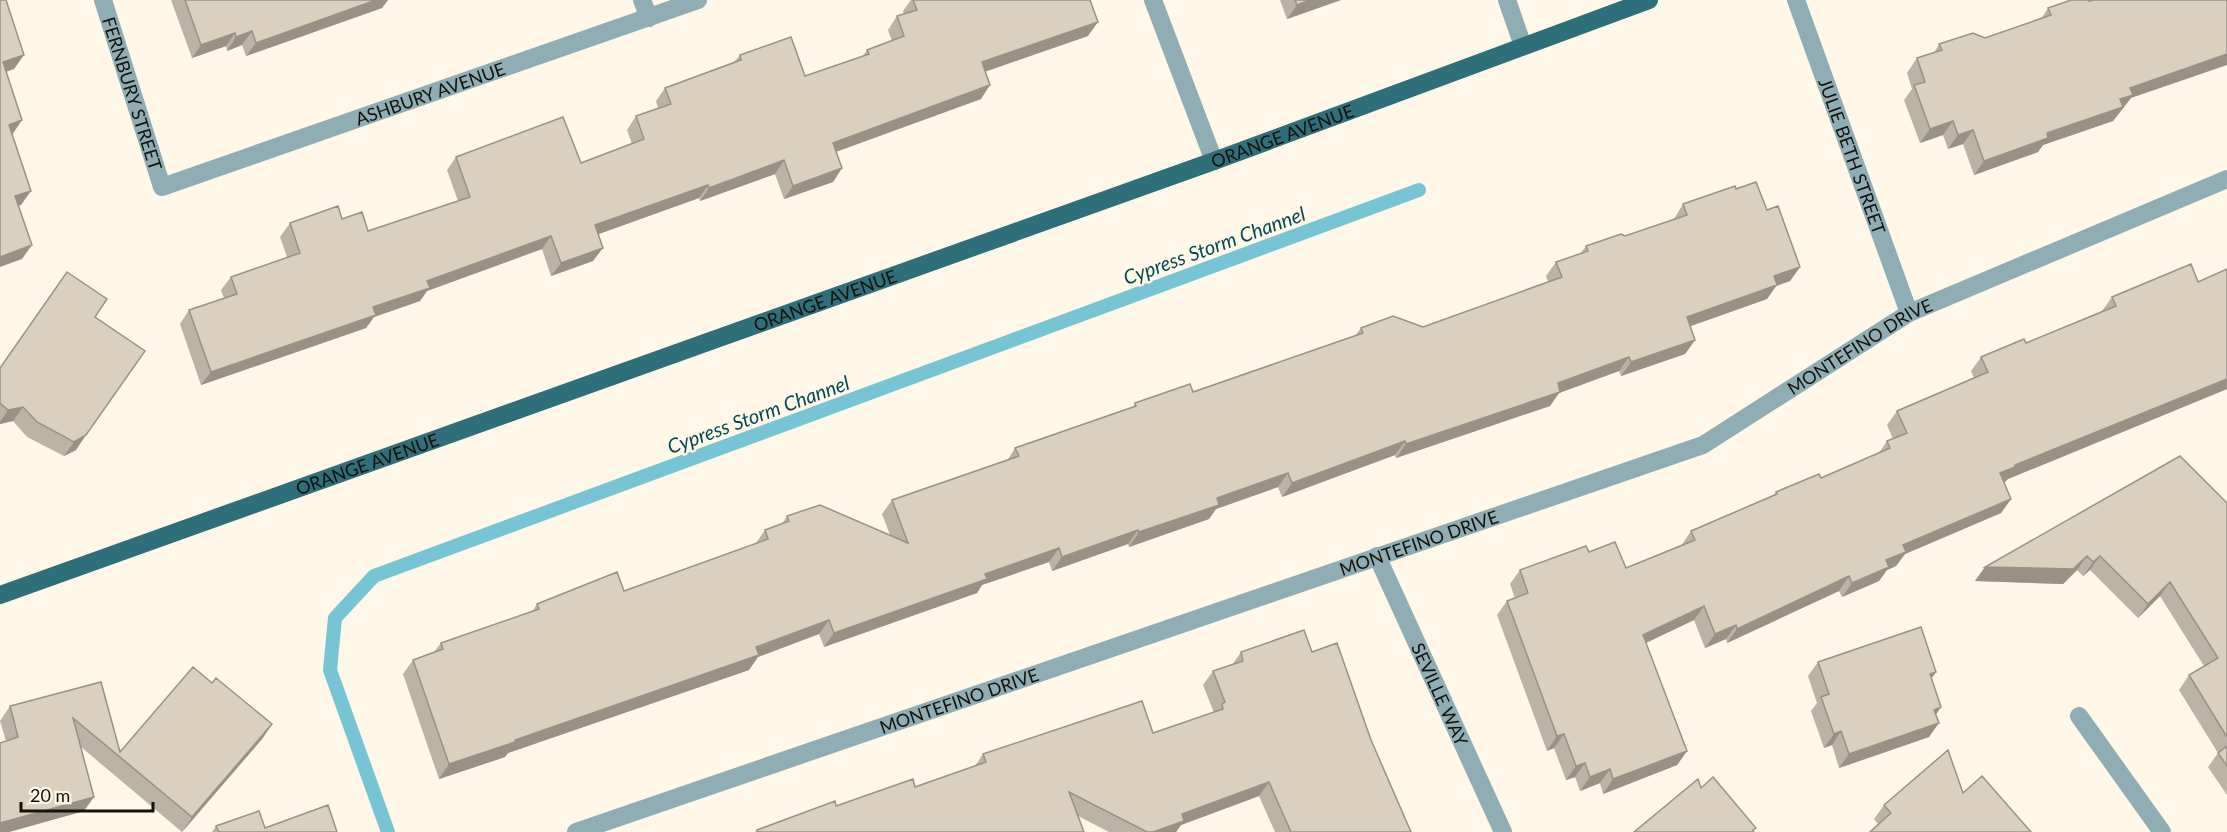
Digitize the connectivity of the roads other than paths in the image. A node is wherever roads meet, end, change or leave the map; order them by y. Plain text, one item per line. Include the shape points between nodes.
1 (103, 0) edge
2 (642, 0) edge
3 (698, 0) edge
4 (1153, 0) edge
5 (1507, 0) edge
6 (1649, 0) edge
7 (1796, 0) edge
8 (649, 18) junction
9 (1523, 46) junction
10 (1214, 161) junction
11 (2227, 179) edge
12 (162, 187) joint
13 (1909, 313) junction
14 (1377, 556) junction
15 (0, 595) edge
16 (2079, 716) dead end
17 (576, 832) edge
18 (1503, 832) edge
19 (2162, 832) edge

1 - 12 street, FERNBURY STREET
2 - 8 street
3 - 8 street, ASHBURY AVENUE
4 - 10 street
5 - 9 street
6 - 9 main road, ORANGE AVENUE
7 - 13 street, JULIE BETH STREET
8 - 12 street, ASHBURY AVENUE
9 - 10 main road, ORANGE AVENUE
10 - 15 main road, ORANGE AVENUE
11 - 13 street, MONTEFINO DRIVE
13 - 14 street, MONTEFINO DRIVE via 1702,445
14 - 17 street, MONTEFINO DRIVE
14 - 18 street, SEVILLE WAY
16 - 19 street

